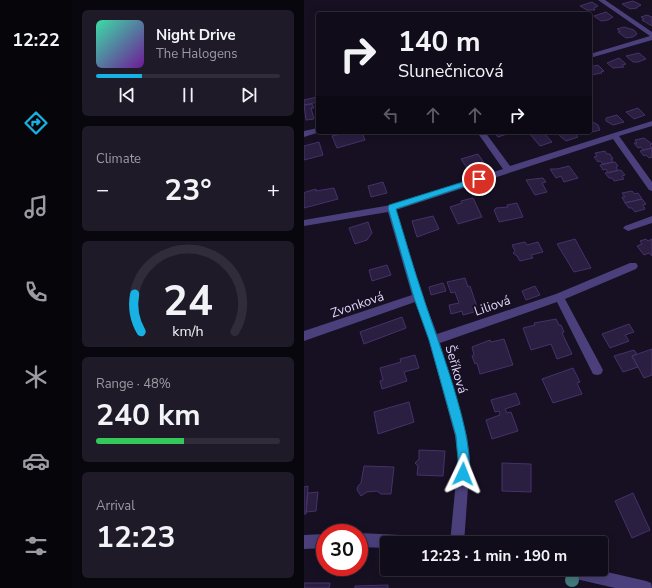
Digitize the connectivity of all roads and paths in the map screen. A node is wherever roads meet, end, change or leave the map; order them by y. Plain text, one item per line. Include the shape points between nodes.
1 (601, 0) edge
2 (652, 37) edge
3 (592, 55) edge
4 (652, 123) edge
5 (316, 131) edge
6 (304, 134) edge
7 (482, 134) edge
8 (614, 135) junction
9 (508, 170) junction
10 (652, 188) edge
11 (392, 208) junction
12 (652, 219) edge
13 (304, 223) edge
14 (628, 228) dead end
15 (634, 266) dead end
16 (559, 297) junction
17 (418, 298) junction
18 (304, 336) edge
19 (434, 340) junction
20 (598, 370) dead end
21 (458, 536) edge
22 (368, 540) edge
23 (316, 541) edge
24 (380, 541) edge
25 (304, 542) edge
26 (594, 576) edge
27 (646, 588) edge

1 - 2 street
2 - 3 street
4 - 8 street
5 - 6 street
7 - 9 street
8 - 9 street
8 - 10 street
9 - 11 street
11 - 13 street
11 - 17 street, Šeříková
12 - 14 street
15 - 16 street, Liliová
16 - 19 street, Liliová
16 - 20 street
17 - 18 street, Zvonková
17 - 19 street, Šeříková
19 - 21 street, Šeříková via 463,448
22 - 24 street
23 - 25 street
26 - 27 street

